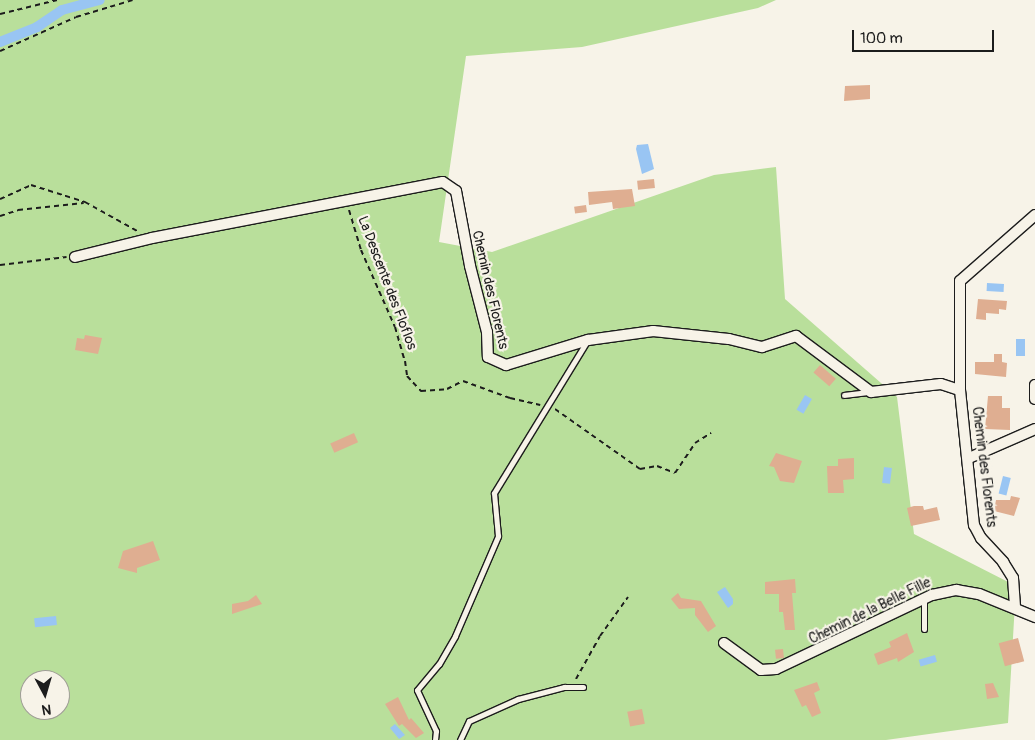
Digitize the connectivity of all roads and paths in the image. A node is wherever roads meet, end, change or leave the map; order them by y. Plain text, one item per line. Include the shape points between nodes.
1 (57, 0) edge
2 (133, 0) edge
3 (0, 14) edge
4 (0, 51) edge
5 (0, 199) edge
6 (346, 200) junction
7 (85, 202) junction
8 (0, 216) edge
9 (1035, 216) edge
10 (152, 238) junction
11 (75, 257) joint
12 (0, 265) edge
13 (588, 340) junction
14 (1035, 385) edge
15 (960, 390) junction
16 (870, 392) junction
17 (844, 395) dead end
18 (1035, 398) edge
19 (546, 406) junction
20 (1035, 428) edge
21 (711, 433) dead end
22 (969, 458) junction
23 (628, 597) dead end
24 (924, 599) junction
25 (1014, 606) junction
26 (1035, 616) edge
27 (924, 629) dead end
28 (724, 644) dead end
29 (564, 687) junction
30 (583, 687) dead end
31 (435, 740) edge
32 (460, 740) edge

1 - 3 path
2 - 4 path via 76,17
5 - 7 path via 31,185
6 - 10 street, Chemin des Florents
6 - 13 street, Chemin des Florents via 443,182 456,191 487,332 488,357 506,365
6 - 19 path, La Descente des Floflos via 361,250 406,361 407,376 421,391 447,389 463,381 510,398
7 - 8 path via 18,210
7 - 10 path
9 - 15 street via 960,281
10 - 11 street, Chemin des Florents
11 - 12 path
13 - 16 street, Chemin des Florents via 653,330 729,339 762,347 796,336
13 - 19 lane
14 - 18 street
15 - 16 street, Chemin des Florents via 941,384
15 - 22 street, Chemin des Florents
16 - 17 lane
19 - 21 path, La Descente des Floflos via 565,414 640,469 657,466 675,473 695,443
19 - 31 lane via 494,493 498,536 475,593 439,664 417,690 436,731
20 - 22 street
22 - 25 street, Chemin des Florents via 976,532 1012,578
23 - 29 path via 600,636 575,681
24 - 25 street, Chemin de la Belle Fille via 956,590
24 - 27 lane
24 - 28 street, Chemin de la Belle Fille via 776,669 761,670
25 - 26 street, Chemin de la Belle Fille
29 - 30 lane
29 - 32 lane via 518,699 469,721

